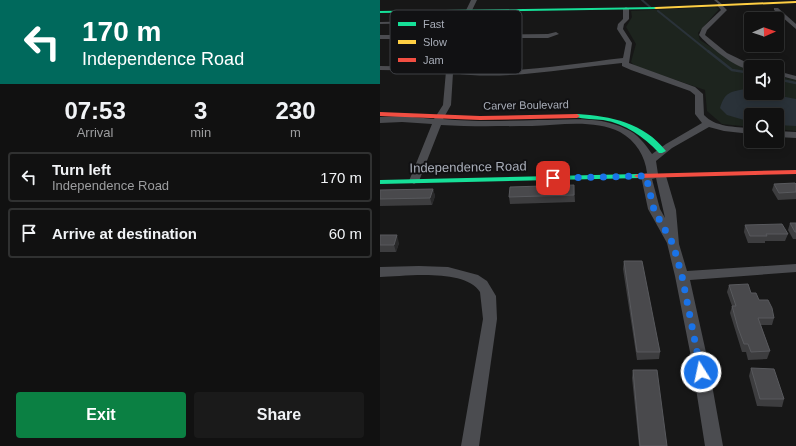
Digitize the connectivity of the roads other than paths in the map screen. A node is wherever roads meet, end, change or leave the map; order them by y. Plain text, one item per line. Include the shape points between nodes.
1 (474, 0) edge
2 (782, 1) edge
3 (796, 2) edge
4 (719, 3) edge
5 (626, 9) junction
6 (776, 9) dead end
7 (470, 10) joint
8 (380, 12) edge
9 (390, 12) edge
10 (780, 12) edge
11 (796, 14) edge
12 (784, 15) edge
13 (784, 16) edge
14 (380, 23) edge
15 (390, 23) edge
16 (796, 27) edge
17 (522, 33) edge
18 (380, 34) edge
19 (390, 34) edge
20 (522, 36) edge
21 (380, 38) edge
22 (390, 38) edge
23 (626, 62) junction
24 (744, 64) edge
25 (380, 68) edge
26 (390, 69) edge
27 (449, 74) edge
28 (459, 74) edge
29 (784, 75) edge
30 (796, 78) edge
31 (380, 114) edge
32 (438, 119) junction
33 (380, 120) edge
34 (709, 123) junction
35 (744, 130) edge
36 (784, 134) edge
37 (796, 135) edge
38 (662, 151) junction
39 (650, 160) junction
40 (796, 172) edge
41 (653, 176) junction
42 (414, 181) junction
43 (380, 182) edge
44 (795, 267) edge
45 (380, 272) edge
46 (682, 276) junction
47 (470, 446) edge
48 (714, 446) edge

1 - 7 street
2 - 3 street
2 - 4 street
2 - 11 street
4 - 5 street
4 - 24 street via 724,10 704,29 702,35 733,59
5 - 7 street
5 - 23 street via 626,20 620,24 620,29 629,43
6 - 10 street
8 - 9 street
11 - 12 street
13 - 16 street
14 - 15 lane
17 - 20 street via 556,34
18 - 19 street
21 - 22 street
23 - 28 street via 504,77 479,78
23 - 34 street via 642,73 687,86 695,91 699,94 701,117
25 - 26 street
27 - 32 street via 446,105
29 - 30 street
31 - 32 street, Carver Boulevard
32 - 33 street, Carver Boulevard
32 - 38 street, Carver Boulevard via 582,116 605,119 640,130
32 - 39 street, Carver Boulevard via 470,124 581,122 615,127 630,134 641,144
32 - 42 street
34 - 35 street
34 - 38 street
36 - 37 street
38 - 39 street
39 - 41 street
40 - 41 street, Independence Road
41 - 42 street, Independence Road
41 - 46 street via 654,210 673,244
42 - 43 street, Independence Road
44 - 46 street
45 - 47 street via 444,271 472,278 483,285 488,294 491,306
46 - 48 street

